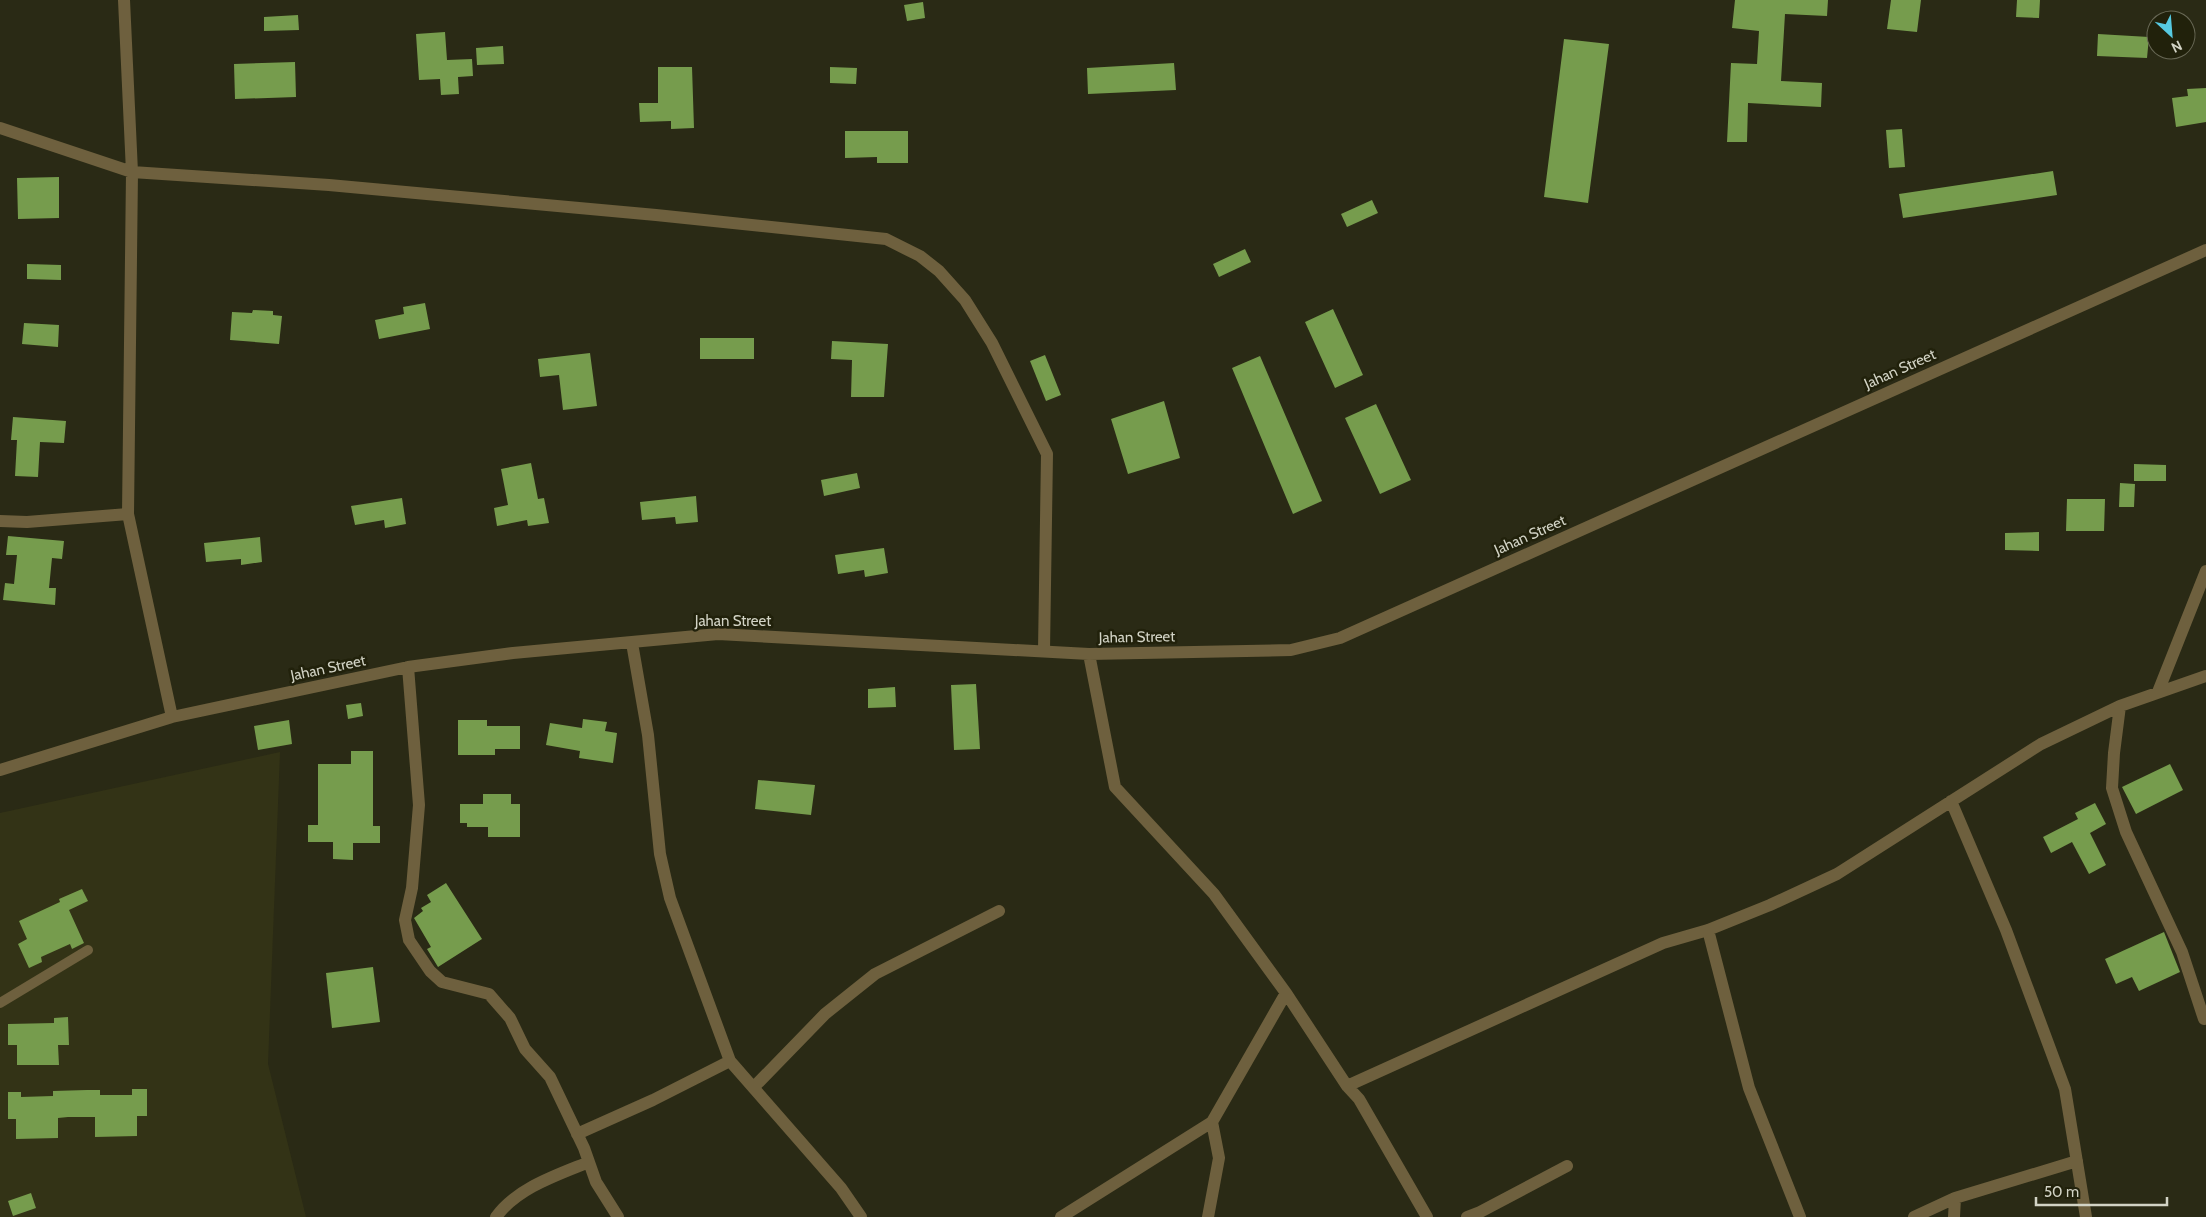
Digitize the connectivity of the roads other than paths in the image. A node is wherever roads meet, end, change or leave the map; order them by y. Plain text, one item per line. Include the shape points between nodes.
1 (124, 0) edge
2 (0, 128) edge
3 (132, 172) junction
4 (2206, 250) edge
5 (128, 514) junction
6 (0, 521) edge
7 (2206, 571) edge
8 (632, 643) junction
9 (1044, 650) junction
10 (1089, 654) junction
11 (408, 667) junction
12 (2206, 676) edge
13 (2158, 692) junction
14 (2120, 706) junction
15 (172, 717) junction
16 (0, 770) edge
17 (1951, 801) junction
18 (999, 911) dead end
19 (1708, 930) junction
20 (88, 950) dead end
21 (1286, 993) junction
22 (0, 1003) edge
23 (2204, 1019) dead end
24 (730, 1061) junction
25 (1347, 1086) junction
26 (754, 1087) junction
27 (1212, 1122) junction
28 (577, 1134) junction
29 (2077, 1161) junction
30 (589, 1162) junction
31 (1567, 1166) dead end
32 (1955, 1198) junction
33 (496, 1217) edge
34 (618, 1217) edge
35 (861, 1217) edge
36 (1061, 1217) edge
37 (1208, 1217) edge
38 (1427, 1217) edge
39 (1467, 1217) edge
40 (1800, 1217) edge
41 (1914, 1217) edge
42 (1954, 1217) edge
43 (2086, 1217) edge

1 - 3 street
2 - 3 street
3 - 5 street
3 - 9 street via 329,185 886,239 920,256 940,271 992,343 1047,454
4 - 10 street, Jahan Street via 1340,638 1291,650
5 - 6 street
5 - 15 street
7 - 13 street
8 - 9 street, Jahan Street via 718,634
8 - 11 street, Jahan Street via 513,653
8 - 24 street via 648,734 660,854 670,898
9 - 10 street, Jahan Street
10 - 21 street via 1115,786 1214,894
11 - 15 street, Jahan Street
11 - 28 street via 420,805 406,920 409,940 430,971 442,982 489,994 499,1003 526,1050 550,1077
12 - 13 street
13 - 14 street
14 - 17 street via 2041,744
14 - 23 street via 2112,788 2126,832 2182,952
15 - 16 street, Jahan Street
17 - 19 street via 1836,874
17 - 29 street via 2006,930 2065,1089
18 - 26 street via 875,974 825,1014
19 - 25 street via 1663,943
19 - 40 street via 1749,1088
20 - 22 lane
21 - 25 street
21 - 27 street
24 - 26 street
24 - 28 street
25 - 38 street via 1359,1099
26 - 35 street via 841,1188
27 - 36 street
27 - 37 street via 1219,1158
28 - 30 street
29 - 32 street
29 - 43 street
30 - 33 street via 547,1179 515,1199
30 - 34 street via 596,1182
31 - 39 street
32 - 41 street
32 - 42 street

